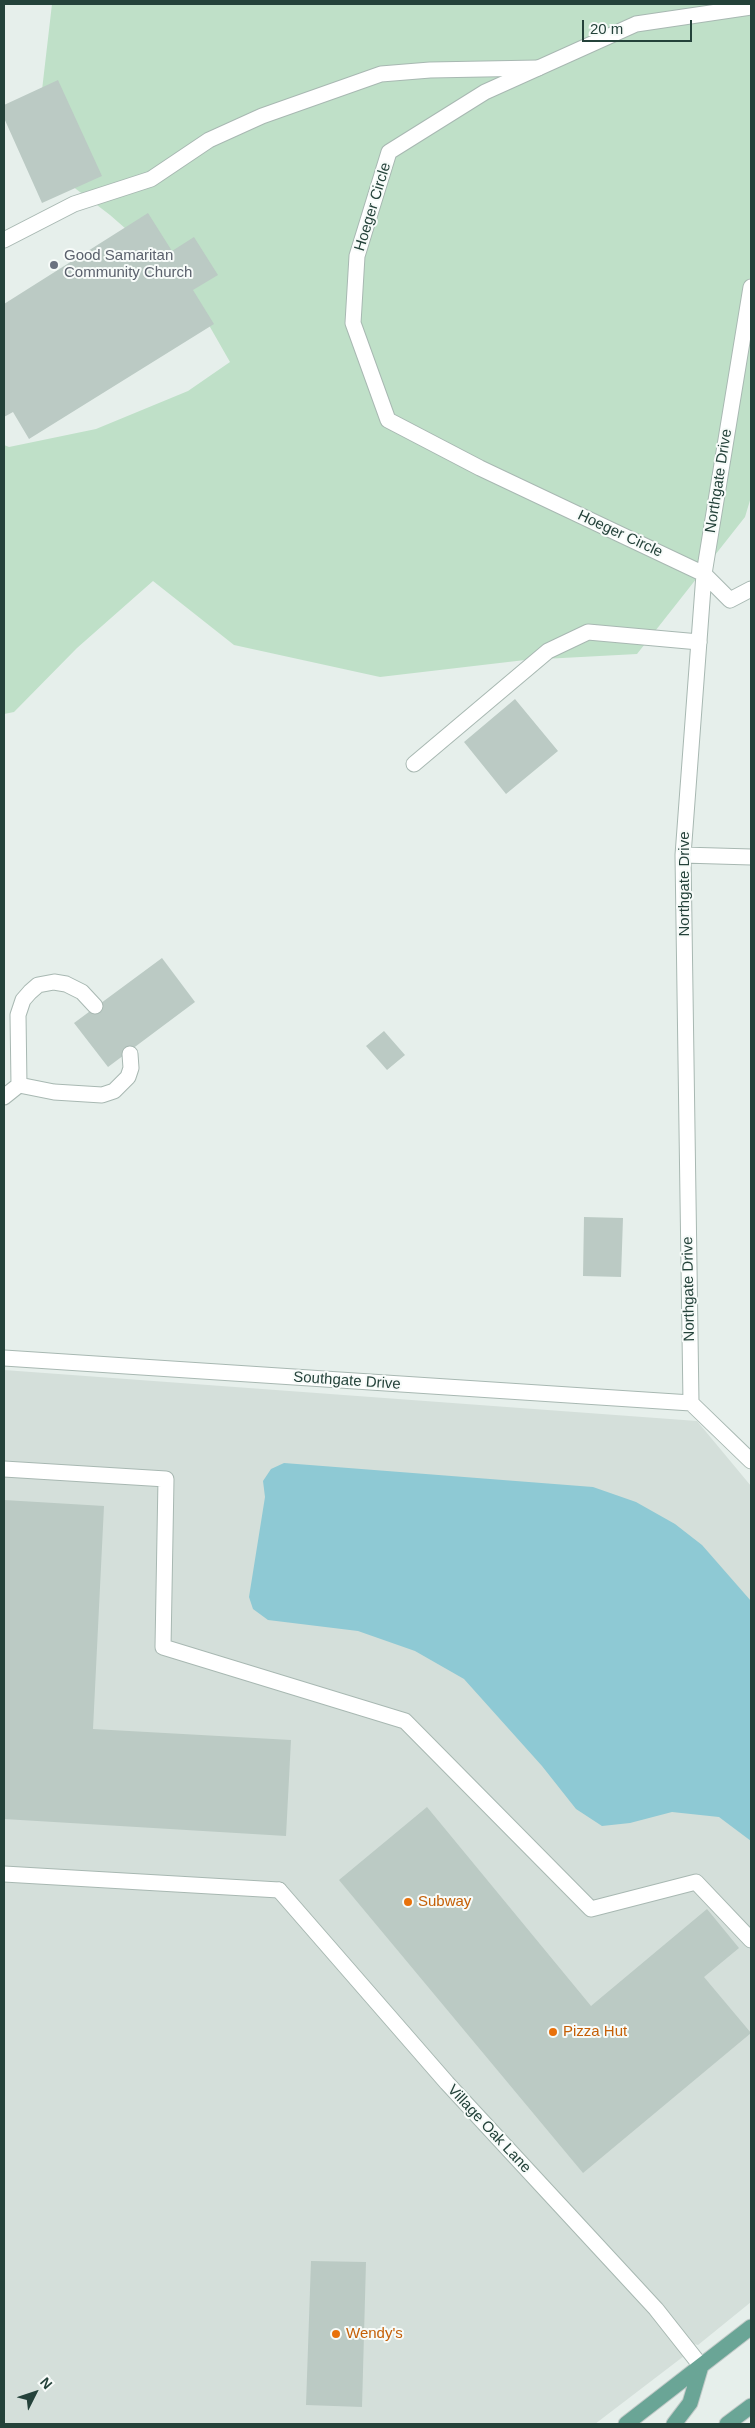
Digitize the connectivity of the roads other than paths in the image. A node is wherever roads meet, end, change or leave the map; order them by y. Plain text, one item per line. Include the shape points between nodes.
1 (751, 7) edge
2 (538, 68) junction
3 (4, 240) edge
4 (751, 287) edge
5 (746, 345) edge
6 (704, 574) junction
7 (751, 589) edge
8 (699, 642) junction
9 (414, 764) dead end
10 (683, 855) junction
11 (751, 857) edge
12 (95, 1006) dead end
13 (130, 1054) dead end
14 (19, 1085) junction
15 (4, 1097) edge
16 (4, 1358) edge
17 (691, 1404) junction
18 (751, 1461) edge
19 (4, 1468) edge
20 (4, 1874) edge
21 (751, 1940) edge
22 (751, 2327) edge
23 (702, 2366) junction
24 (751, 2406) edge
25 (626, 2424) edge
26 (674, 2424) edge
27 (727, 2424) edge

1 - 2 street, Hoeger Circle via 636,24
2 - 3 street via 382,74 262,116 209,140 151,179 74,204
2 - 6 street, Hoeger Circle via 485,92 389,152 357,256 353,324 388,420 480,468
4 - 5 street, Northgate Drive
5 - 6 street, Northgate Drive
6 - 7 street, Hoeger Circle via 730,600
6 - 8 street, Northgate Drive
8 - 9 street via 588,632 548,651
8 - 10 street, Northgate Drive
10 - 11 street
10 - 17 street, Northgate Drive
12 - 14 street via 82,992 66,984 38,985 30,992 23,1000 18,1015
13 - 14 street via 128,1077 114,1091 102,1095 54,1092
14 - 15 street
16 - 17 street, Southgate Drive
17 - 18 street
19 - 21 street via 166,1479 163,1647 405,1721 591,1909 696,1882
20 - 23 street, Village Oak Lane via 279,1890 447,2083 656,2309
22 - 23 main road
23 - 25 main road
23 - 26 main road via 690,2403
24 - 27 main road

